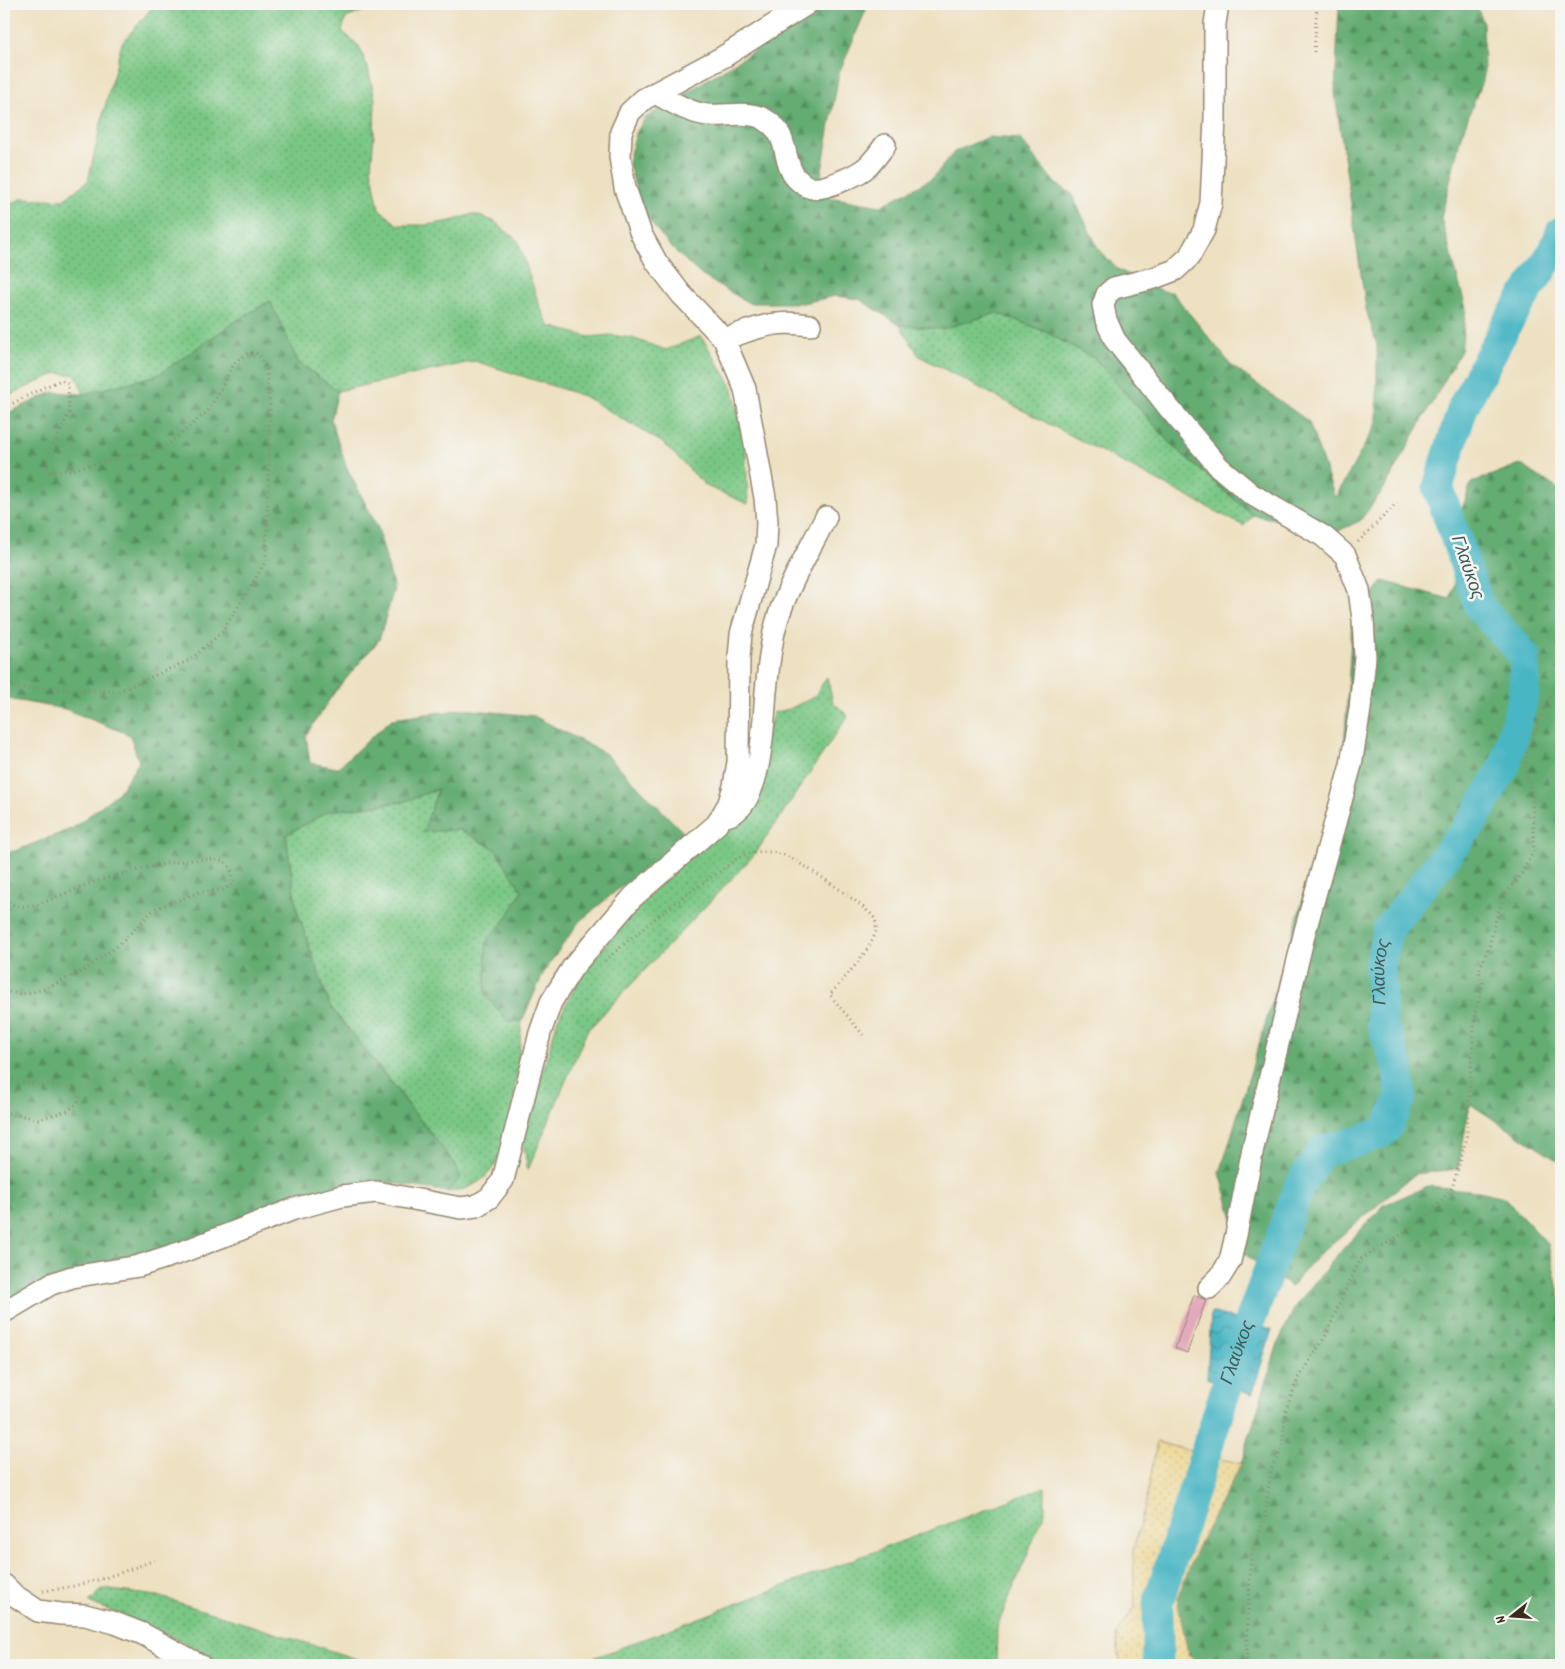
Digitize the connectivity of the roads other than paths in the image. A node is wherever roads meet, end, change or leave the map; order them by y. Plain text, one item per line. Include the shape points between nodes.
1 (807, 4) edge
2 (1218, 4) edge
3 (655, 93) junction
4 (885, 145) dead end
5 (810, 325) dead end
6 (724, 339) junction
7 (826, 517) dead end
8 (722, 816) junction
9 (1209, 1288) dead end
10 (4, 1312) edge
11 (9, 1590) edge
12 (200, 1665) edge

1 - 3 street via 723,57
2 - 9 street via 1212,203 1204,230 1189,257 1175,270 1114,288 1107,294 1103,305 1106,320 1115,340 1219,467 1251,494 1323,536 1345,555 1359,590 1365,657 1351,765 1305,931 1253,1148 1230,1261
3 - 4 street via 686,110 706,115 746,114 764,119 784,143 795,178 813,188 835,184 867,167
3 - 6 street via 630,112 621,132 620,157 625,188 641,234 657,263 680,294
5 - 6 street via 772,323
6 - 8 street via 745,389 767,522 766,545 741,634 738,762 729,803
7 - 8 street via 775,627 760,753 752,788 742,807 735,813
8 - 10 street via 717,824 633,897 568,974 551,1002 540,1033 503,1180 489,1198 476,1206 461,1208 376,1192 342,1196 294,1209 139,1266 72,1277 51,1284
11 - 12 street via 38,1611 85,1615 115,1623 143,1634

